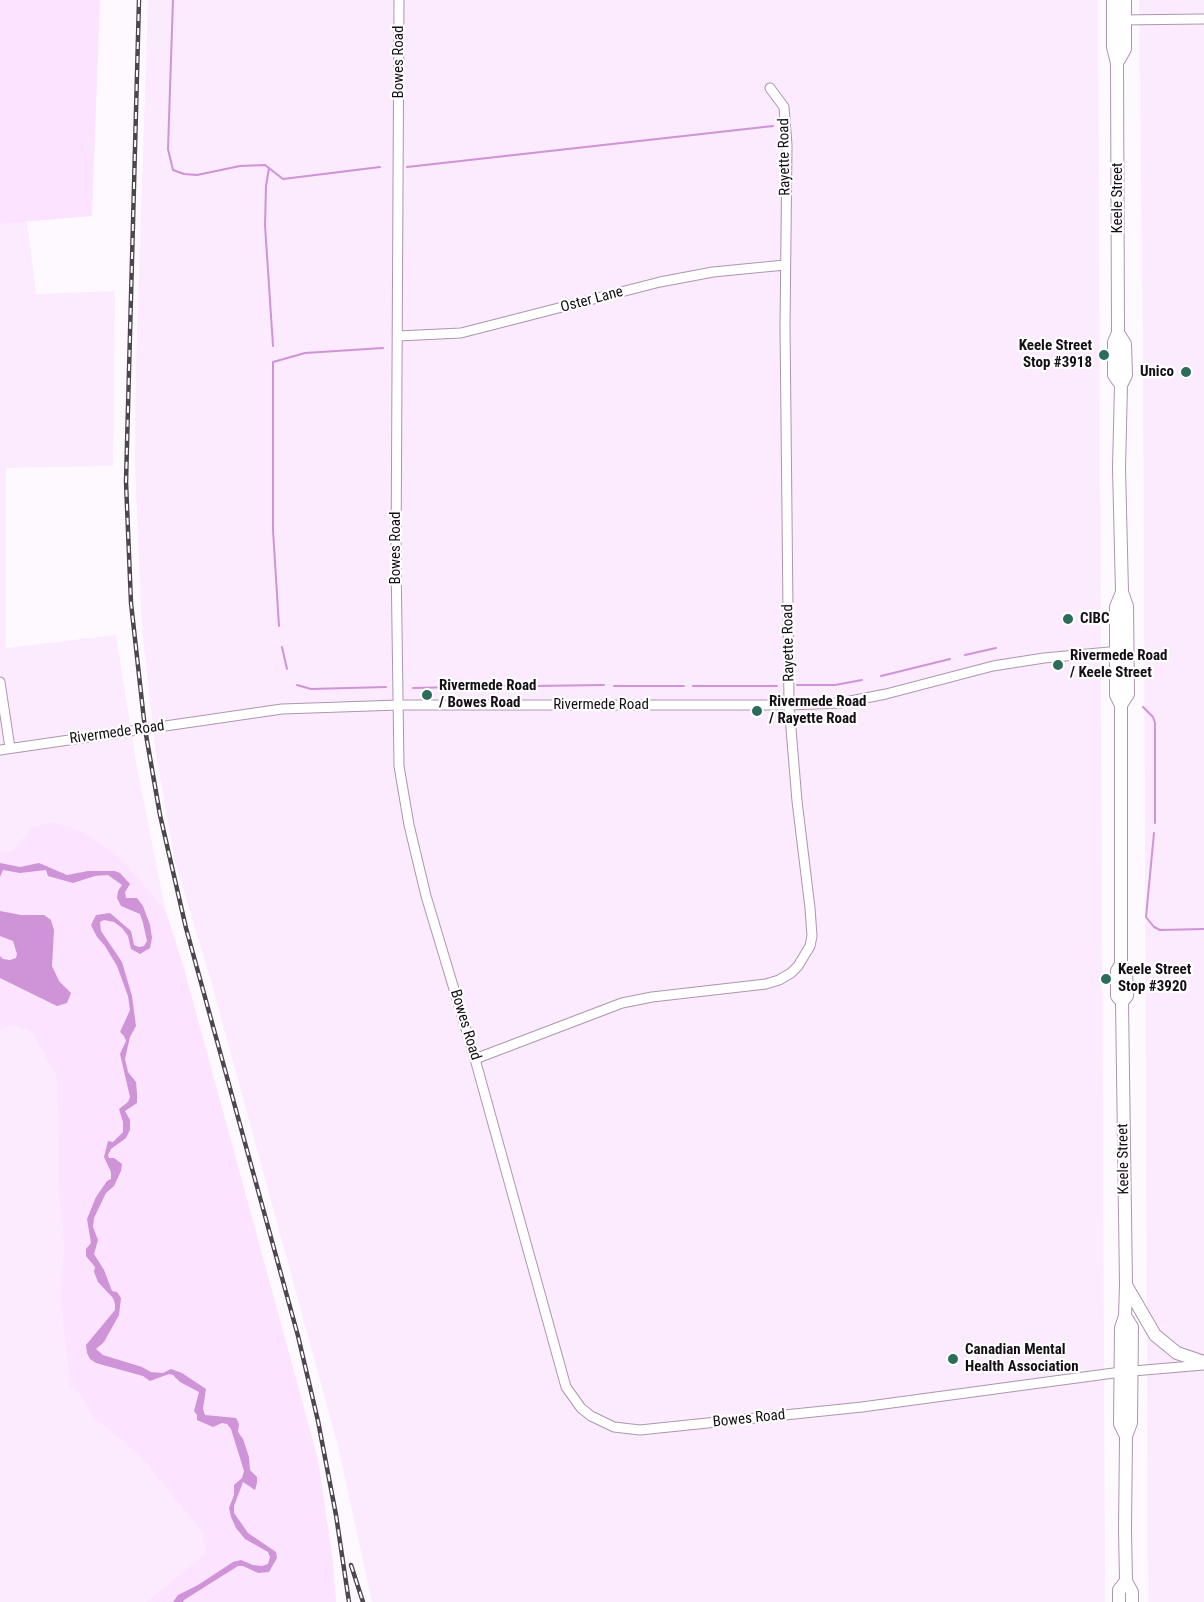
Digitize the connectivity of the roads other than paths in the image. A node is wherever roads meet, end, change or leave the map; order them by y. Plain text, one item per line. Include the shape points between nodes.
1 (399, 0) edge
2 (1113, 0) edge
3 (1125, 0) edge
4 (1204, 19) edge
5 (1118, 20) junction
6 (770, 88) dead end
7 (785, 264) junction
8 (398, 336) junction
9 (1122, 651) junction
10 (0, 682) edge
11 (399, 705) junction
12 (789, 705) junction
13 (10, 748) junction
14 (0, 750) edge
15 (475, 1059) junction
16 (1126, 1285) junction
17 (1204, 1364) edge
18 (1126, 1371) junction
19 (1126, 1581) junction
20 (1119, 1602) edge
21 (1132, 1602) edge

1 - 8 street, Bowes Road
2 - 5 main road, Keele Street
3 - 5 main road, Keele Street
4 - 5 street
5 - 9 main road, Keele Street via 1125,49 1118,63 1118,333 1114,342 1114,375 1120,385 1122,592 1116,607
6 - 7 street, Rayette Road via 784,107
7 - 8 street, Oster Lane via 660,282 461,333
7 - 12 street, Rayette Road
8 - 11 street, Bowes Road
9 - 12 street, Rivermede Road via 993,666 840,703
9 - 16 main road, Keele Street via 1116,695 1121,705 1121,964 1116,971 1122,1002
10 - 13 street
11 - 12 street, Rivermede Road
11 - 13 street, Rivermede Road via 282,709
11 - 15 street, Bowes Road via 399,766 409,825
12 - 15 street, Rayette Road via 812,936 808,952 798,966 766,984 622,1003
13 - 14 street, Rivermede Road
15 - 18 street, Bowes Road via 562,1375 573,1398 602,1422 627,1430 664,1428 862,1407
16 - 17 main road via 1155,1335 1177,1353
16 - 18 main road, Keele Street via 1125,1316 1132,1327
17 - 18 street, Bowes Road
18 - 19 main road, Keele Street via 1131,1423 1126,1436
19 - 20 main road, Keele Street via 1119,1590
19 - 21 main road, Keele Street

